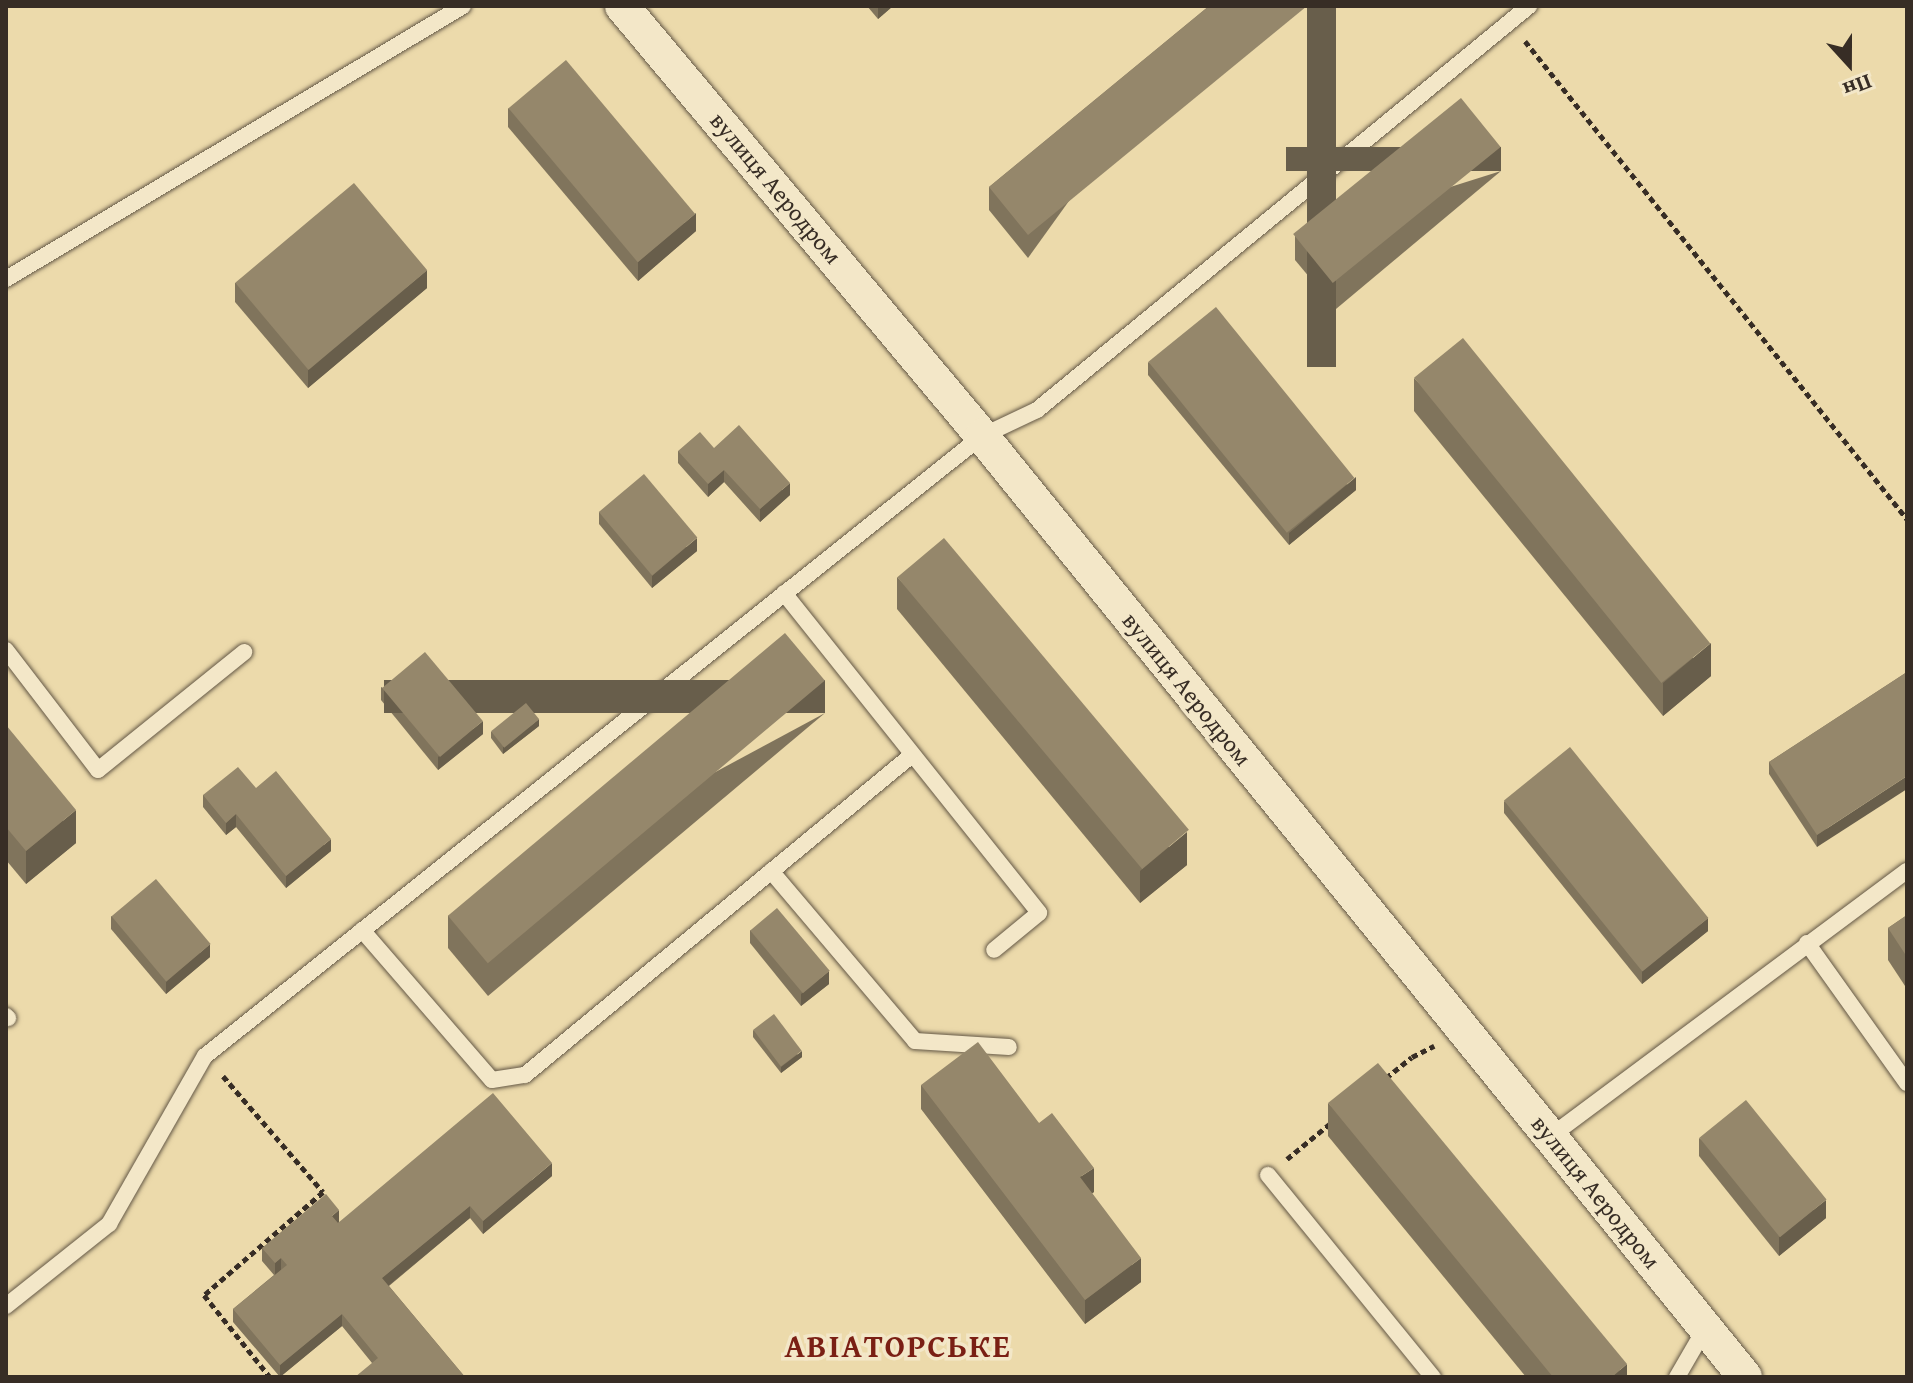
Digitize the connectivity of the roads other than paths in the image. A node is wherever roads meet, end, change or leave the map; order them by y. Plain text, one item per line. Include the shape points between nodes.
1 (463, 6) edge
2 (622, 6) edge
3 (1529, 6) edge
4 (6, 279) edge
5 (982, 436) junction
6 (784, 593) junction
7 (6, 650) edge
8 (244, 652) dead end
9 (912, 755) junction
10 (771, 871) junction
11 (1907, 871) edge
12 (362, 930) junction
13 (1807, 943) junction
14 (994, 950) dead end
15 (1009, 1047) dead end
16 (1907, 1083) edge
17 (1551, 1136) junction
18 (1268, 1175) road end
19 (6, 1306) edge
20 (1706, 1327) junction
21 (1433, 1377) edge
22 (1677, 1377) edge
23 (1745, 1377) edge

1 - 4 lane
2 - 5 street, вулиця Аеродром
3 - 5 lane via 1037,410
5 - 6 lane
5 - 17 street, вулиця Аеродром
6 - 9 lane
6 - 12 lane
7 - 8 lane via 98,770
9 - 10 lane
9 - 14 lane via 1039,913
10 - 12 lane via 525,1075 492,1080
10 - 15 lane via 915,1041
11 - 13 lane
12 - 19 lane via 205,1056 109,1224
13 - 16 lane
13 - 17 lane
17 - 20 street, вулиця Аеродром
18 - 21 lane
20 - 22 lane
20 - 23 street, вулиця Аеродром

